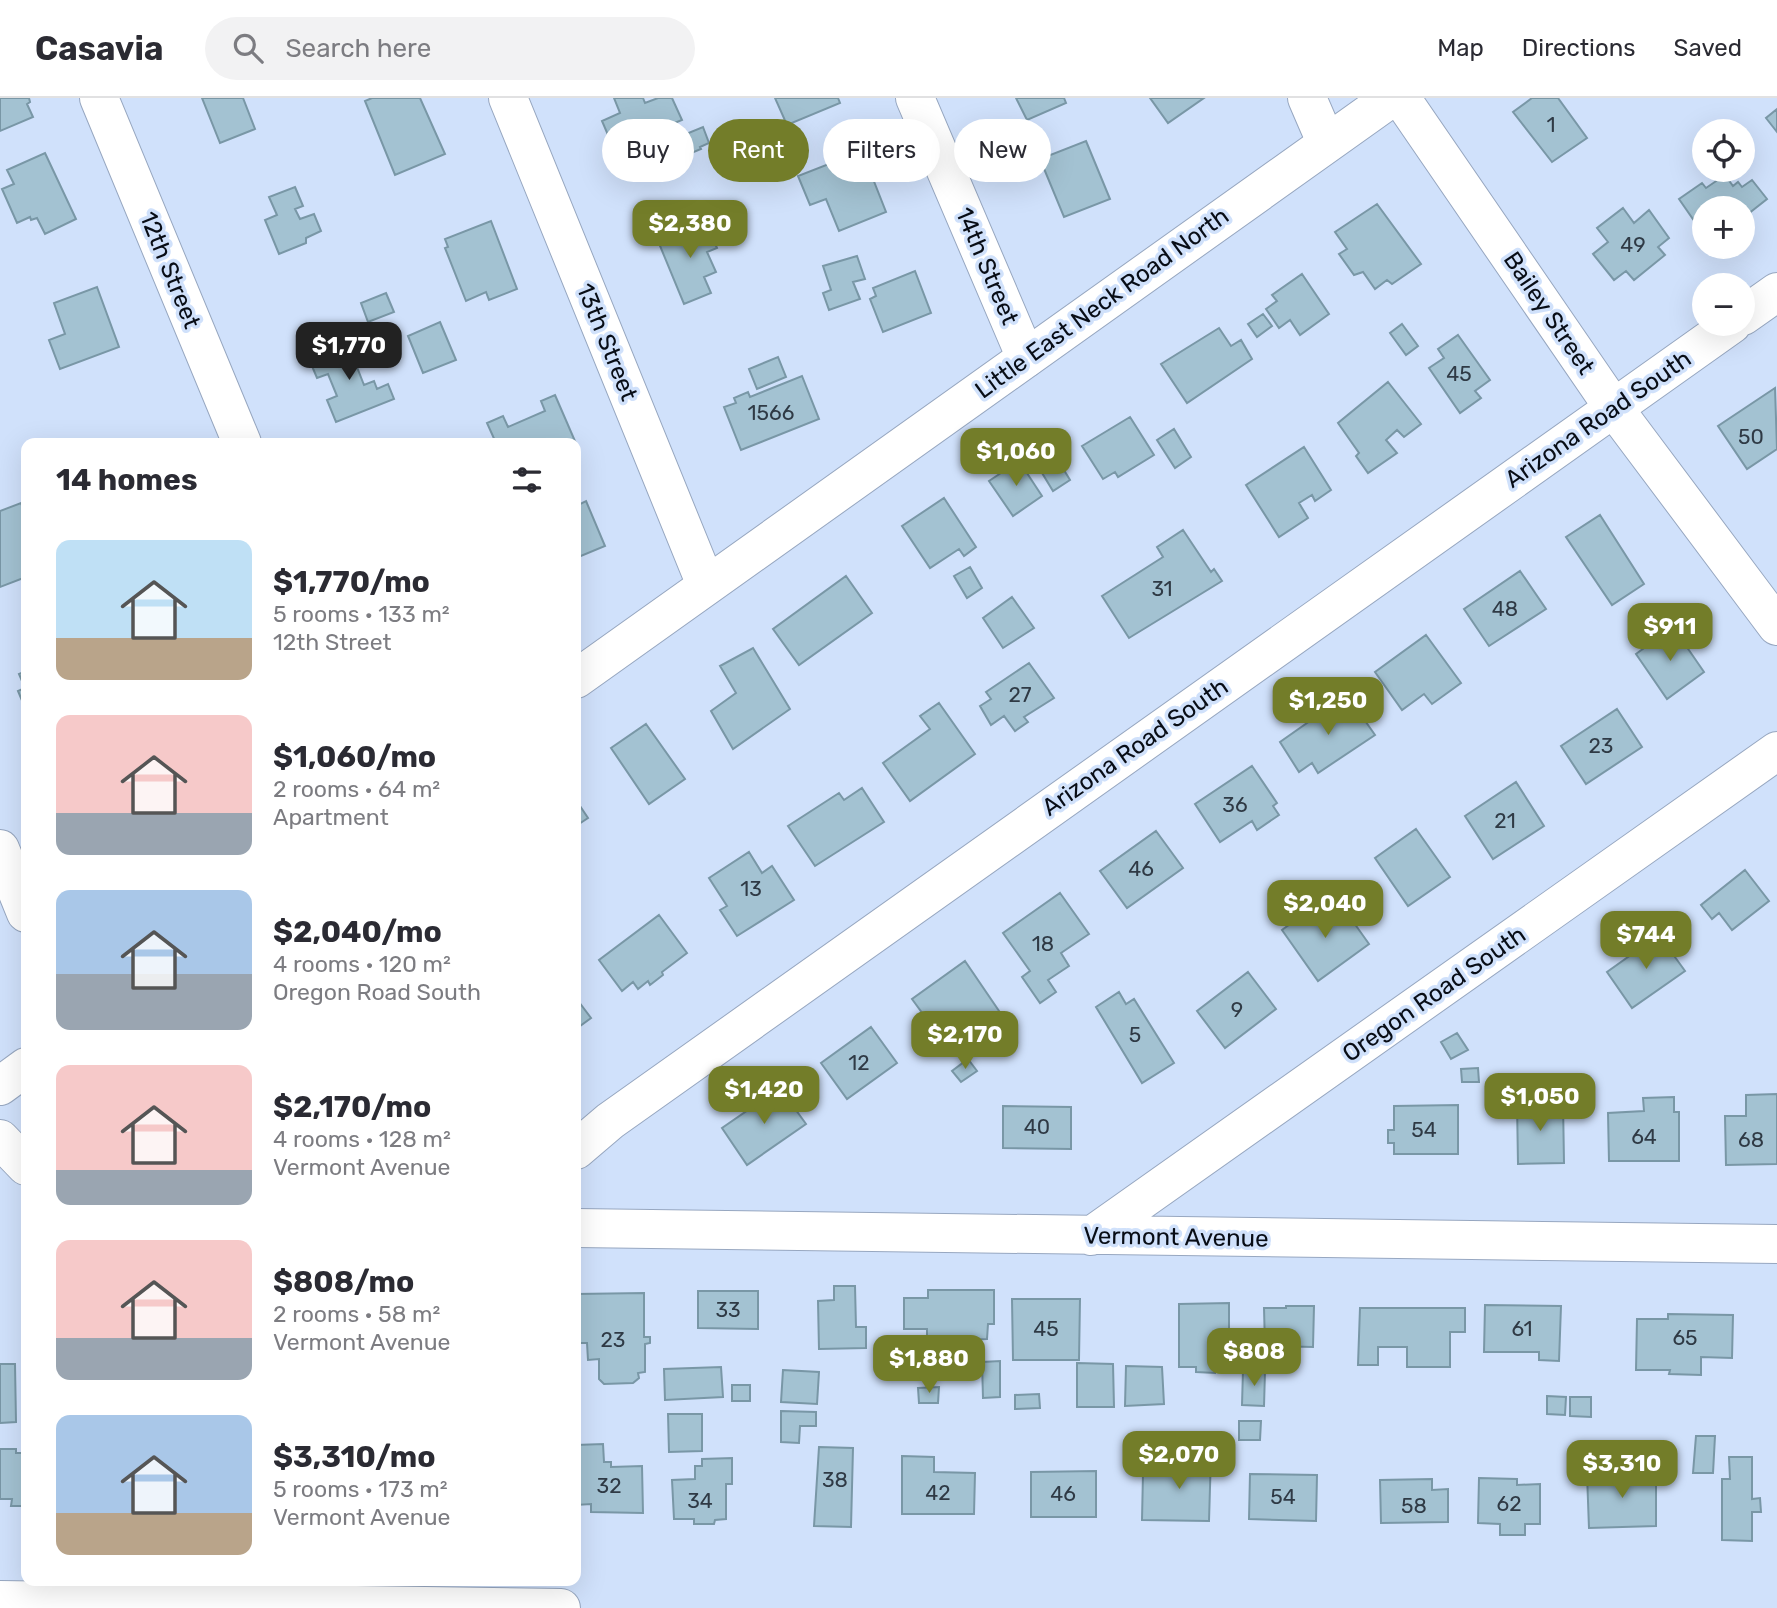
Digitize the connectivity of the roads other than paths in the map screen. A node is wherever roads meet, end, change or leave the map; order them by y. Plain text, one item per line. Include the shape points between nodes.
1 (99, 98) edge
2 (508, 98) edge
3 (915, 98) edge
4 (1307, 98) edge
5 (1391, 98) edge
6 (1401, 98) edge
7 (1326, 142) junction
8 (1777, 292) edge
9 (1755, 308) edge
10 (1715, 336) edge
11 (1026, 358) junction
12 (1613, 407) junction
13 (240, 438) edge
14 (706, 585) junction
15 (1777, 626) edge
16 (581, 675) edge
17 (1777, 751) edge
18 (0, 849) edge
19 (21, 901) edge
20 (21, 1071) edge
21 (0, 1086) edge
22 (0, 1139) edge
23 (581, 1146) edge
24 (21, 1161) edge
25 (581, 1228) edge
26 (1091, 1236) junction
27 (1777, 1244) edge
28 (0, 1600) edge
29 (561, 1608) edge

1 - 13 street, 12th Street
2 - 14 street, 13th Street
3 - 11 street, 14th Street
4 - 7 street
5 - 7 street, Little East Neck Road North
6 - 12 street, Bailey Street
7 - 11 street, Little East Neck Road North
8 - 9 street
10 - 12 street, Arizona Road South
11 - 14 street, Little East Neck Road North
12 - 15 street, Bailey Street
12 - 23 street, Arizona Road South
14 - 16 street, Little East Neck Road North
17 - 26 street, Oregon Road South
18 - 19 street
20 - 21 street
22 - 24 street
25 - 26 street, Vermont Avenue
26 - 27 street, Vermont Avenue
28 - 29 street

